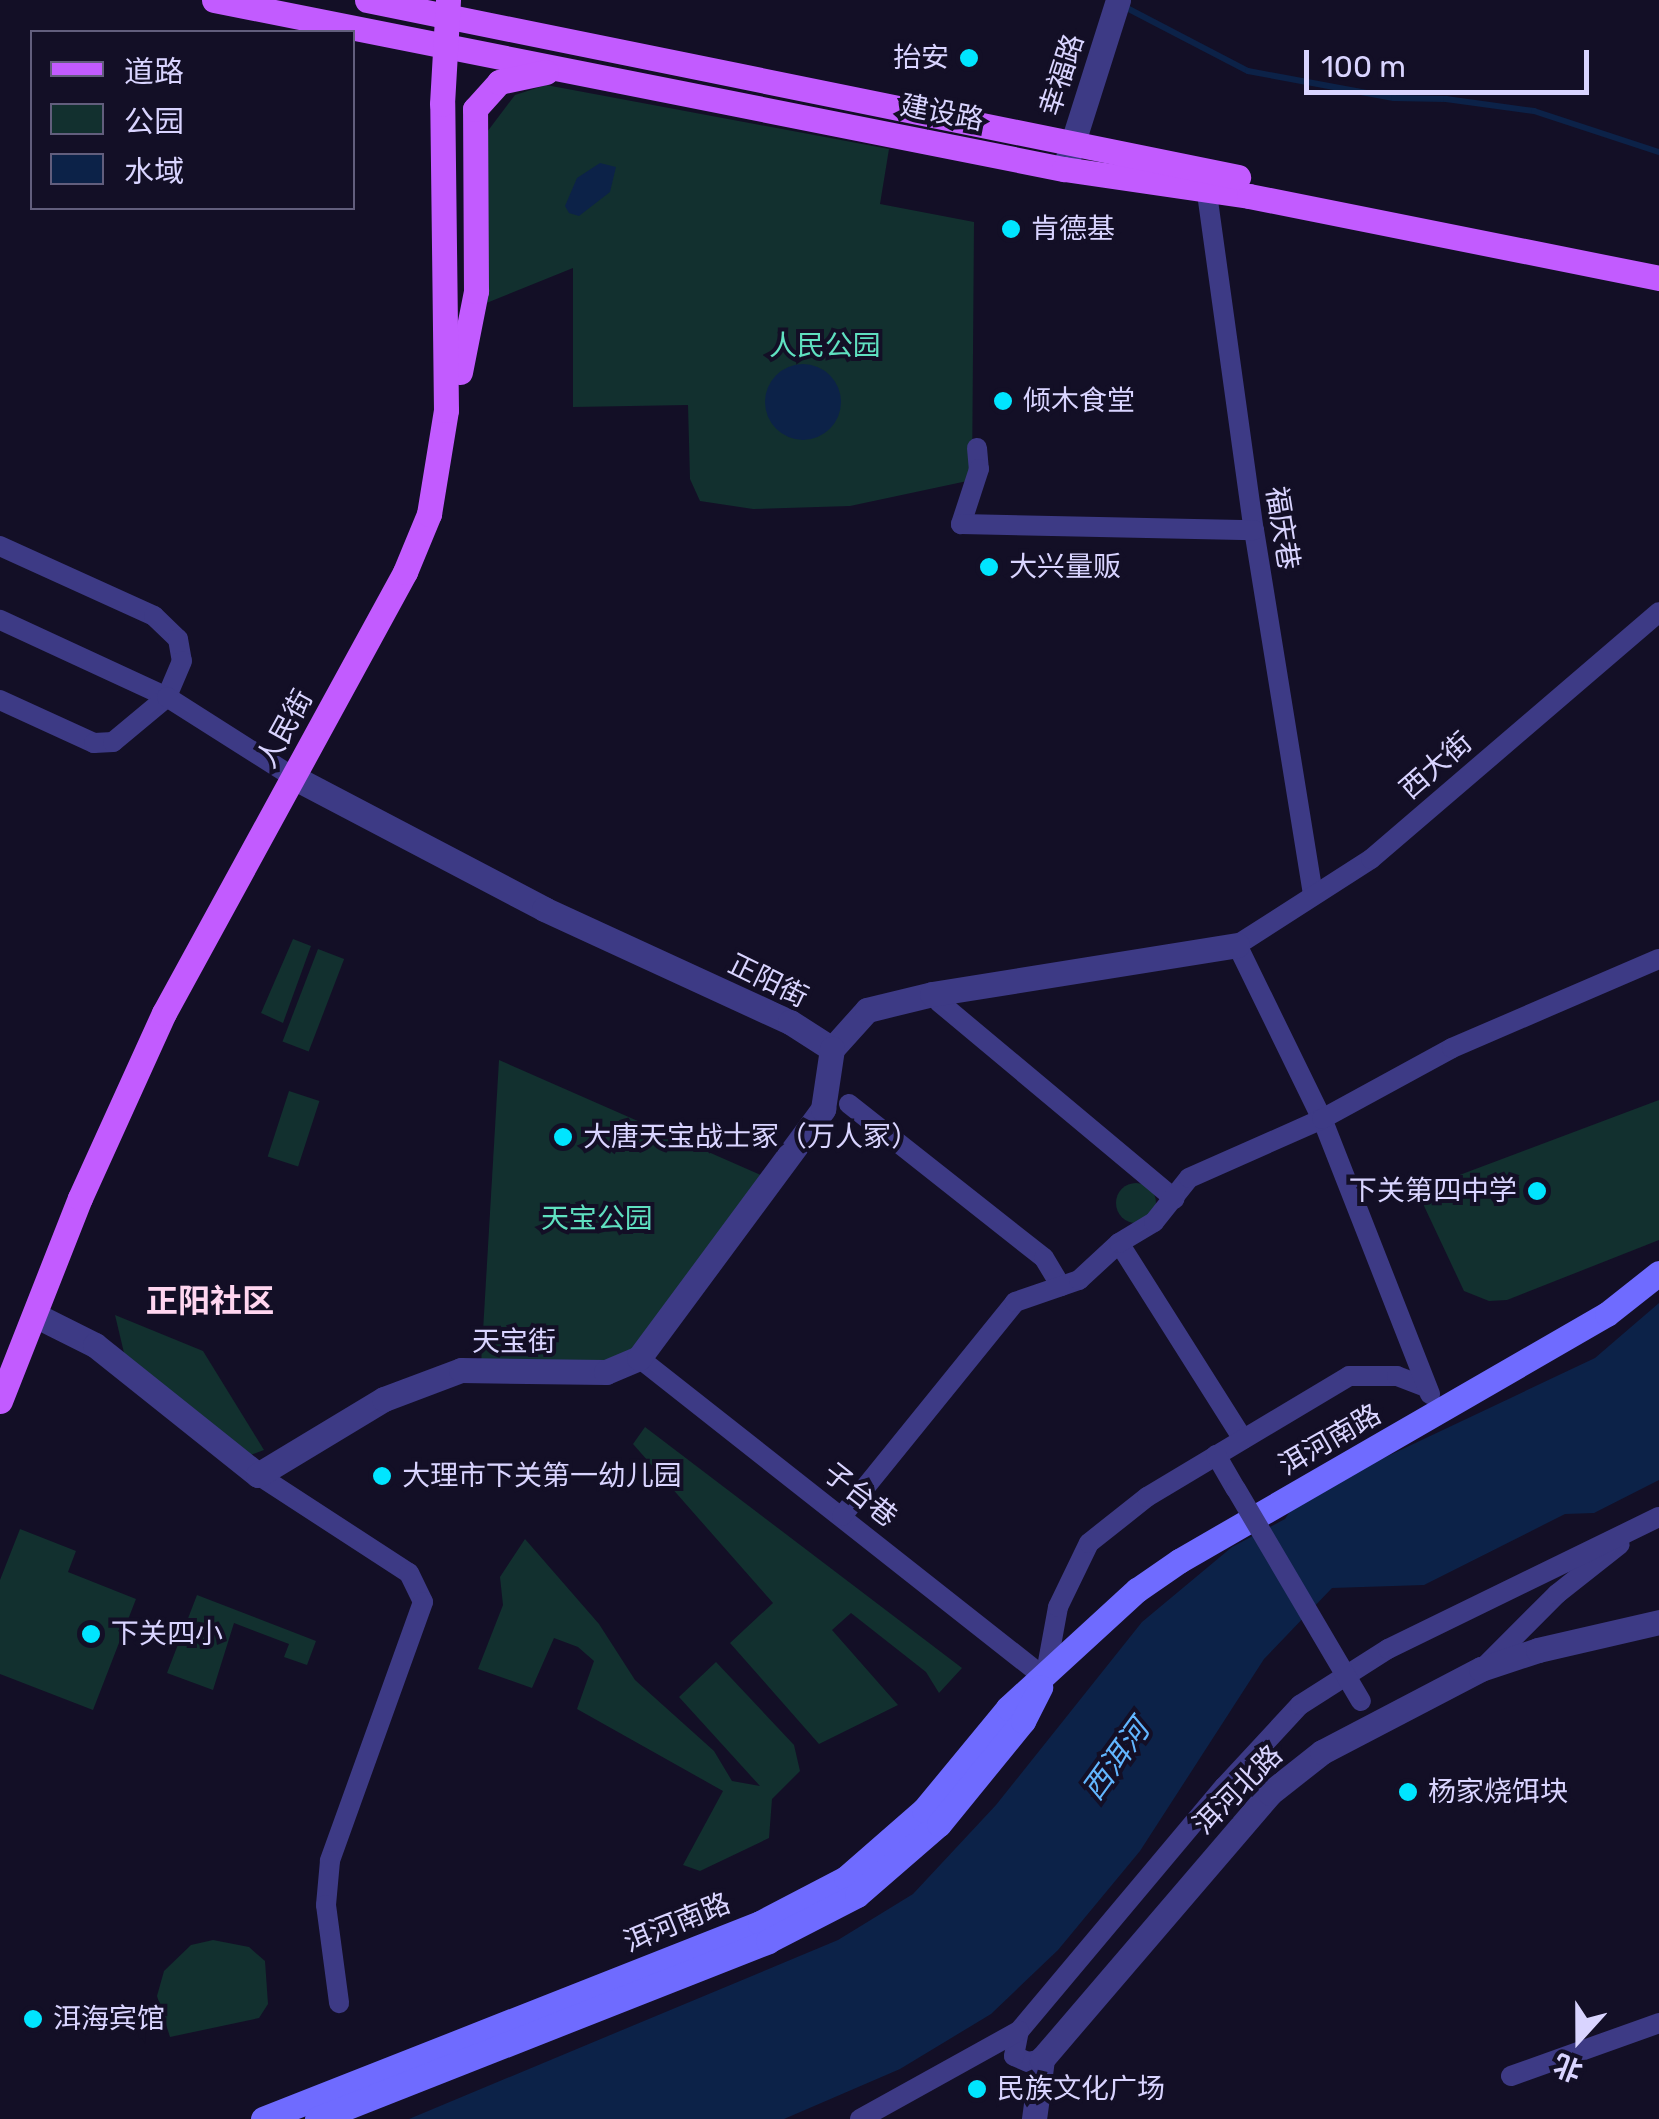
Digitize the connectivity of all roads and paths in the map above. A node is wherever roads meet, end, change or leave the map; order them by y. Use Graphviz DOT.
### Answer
graph roads {
  1 [pos="214,0"];
  2 [pos="367,0"];
  3 [pos="447,8"];
  4 [pos="1115,12"];
  5 [pos="443,45"];
  6 [pos="580,72"];
  7 [pos="1072,142"];
  8 [pos="1064,168"];
  9 [pos="1205,179"];
  10 [pos="1659,262"];
  11 [pos="1659,278"];
  12 [pos="443,445"];
  13 [pos="977,448"];
  14 [pos="1254,530"];
  15 [pos="0,546"];
  16 [pos="1659,612"];
  17 [pos="0,620"];
  18 [pos="167,696"];
  19 [pos="0,700"];
  20 [pos="293,777"];
  21 [pos="1314,894"];
  22 [pos="1237,946"];
  23 [pos="1659,959"];
  24 [pos="939,1002"];
  25 [pos="832,1049"];
  26 [pos="849,1104"];
  27 [pos="1322,1119"];
  28 [pos="1175,1199"];
  29 [pos="1119,1243"];
  30 [pos="1659,1272"];
  31 [pos="1061,1286"];
  32 [pos="34,1315"];
  33 [pos="639,1358"];
  34 [pos="1425,1386"];
  35 [pos="0,1401"];
  36 [pos="1440,1411"];
  37 [pos="1244,1439"];
  38 [pos="1216,1455"];
  39 [pos="258,1475"];
  40 [pos="842,1516"];
  41 [pos="1659,1517"];
  42 [pos="1636,1529"];
  43 [pos="1659,1622"];
  44 [pos="1482,1669"];
  45 [pos="1045,1678"];
  46 [pos="1368,1712"];
  47 [pos="339,2003"];
  48 [pos="1659,2023"];
  49 [pos="1019,2031"];
  50 [pos="1042,2060"];
  51 [pos="1511,2076"];
  52 [pos="263,2119"];
  53 [pos="317,2119"];
  54 [pos="860,2119"];
  55 [pos="1034,2119"];
  1 -- 5 [label="main road, 建设路"];
  2 -- 3 [label="main road, 建设路"];
  3 -- 5 [label="main road, 人民街"];
  3 -- 7 [label="main road, 建设路"];
  4 -- 7 [label="street, 幸福路"];
  5 -- 6 [label="main road, 建设路"];
  5 -- 12 [label="main road, 人民街"];
  6 -- 8 [label="main road, 建设路"];
  6 -- 12 [label="main road"];
  7 -- 8 [label="street, 幸福路"];
  7 -- 9 [label="main road, 建设路"];
  8 -- 9 [label="main road, 建设路"];
  9 -- 10 [label="main road, 建设路"];
  9 -- 11 [label="main road, 建设路"];
  9 -- 14 [label="street, 福庆巷"];
  12 -- 20 [label="main road, 人民街"];
  13 -- 14 [label="street"];
  14 -- 21 [label="street, 福庆巷"];
  15 -- 18 [label="street"];
  16 -- 21 [label="street, 西大街"];
  17 -- 18 [label="street"];
  18 -- 19 [label="street"];
  18 -- 20 [label="street"];
  20 -- 25 [label="street, 正阳街"];
  20 -- 32 [label="main road, 人民街"];
  21 -- 22 [label="street, 西大街"];
  22 -- 25 [label="street"];
  22 -- 27 [label="street"];
  23 -- 27 [label="street"];
  24 -- 28 [label="street"];
  25 -- 33 [label="street"];
  26 -- 31 [label="street"];
  27 -- 28 [label="street"];
  27 -- 34 [label="street"];
  28 -- 29 [label="street"];
  29 -- 31 [label="street"];
  29 -- 37 [label="street"];
  30 -- 36 [label="main road, 洱河南路"];
  31 -- 40 [label="street"];
  32 -- 35 [label="main road, 人民街"];
  32 -- 39 [label="street"];
  33 -- 39 [label="street, 天宝街"];
  33 -- 40 [label="street, 子台巷"];
  34 -- 36 [label="street"];
  34 -- 37 [label="street"];
  36 -- 45 [label="main road, 洱河南路"];
  37 -- 38 [label="street"];
  38 -- 45 [label="street"];
  38 -- 46 [label="street, bridge"];
  39 -- 47 [label="street"];
  40 -- 45 [label="street, 子台巷"];
  41 -- 42 [label="street"];
  42 -- 44 [label="street"];
  42 -- 49 [label="street"];
  43 -- 44 [label="street, 洱河北路"];
  44 -- 46 [label="street, 洱河北路"];
  45 -- 52 [label="main road, 洱河南路"];
  45 -- 53 [label="main road, 洱河南路"];
  46 -- 50 [label="street, 洱河北路"];
  48 -- 51 [label="street"];
  49 -- 50 [label="street"];
  49 -- 54 [label="street"];
  50 -- 55 [label="street"];
}
